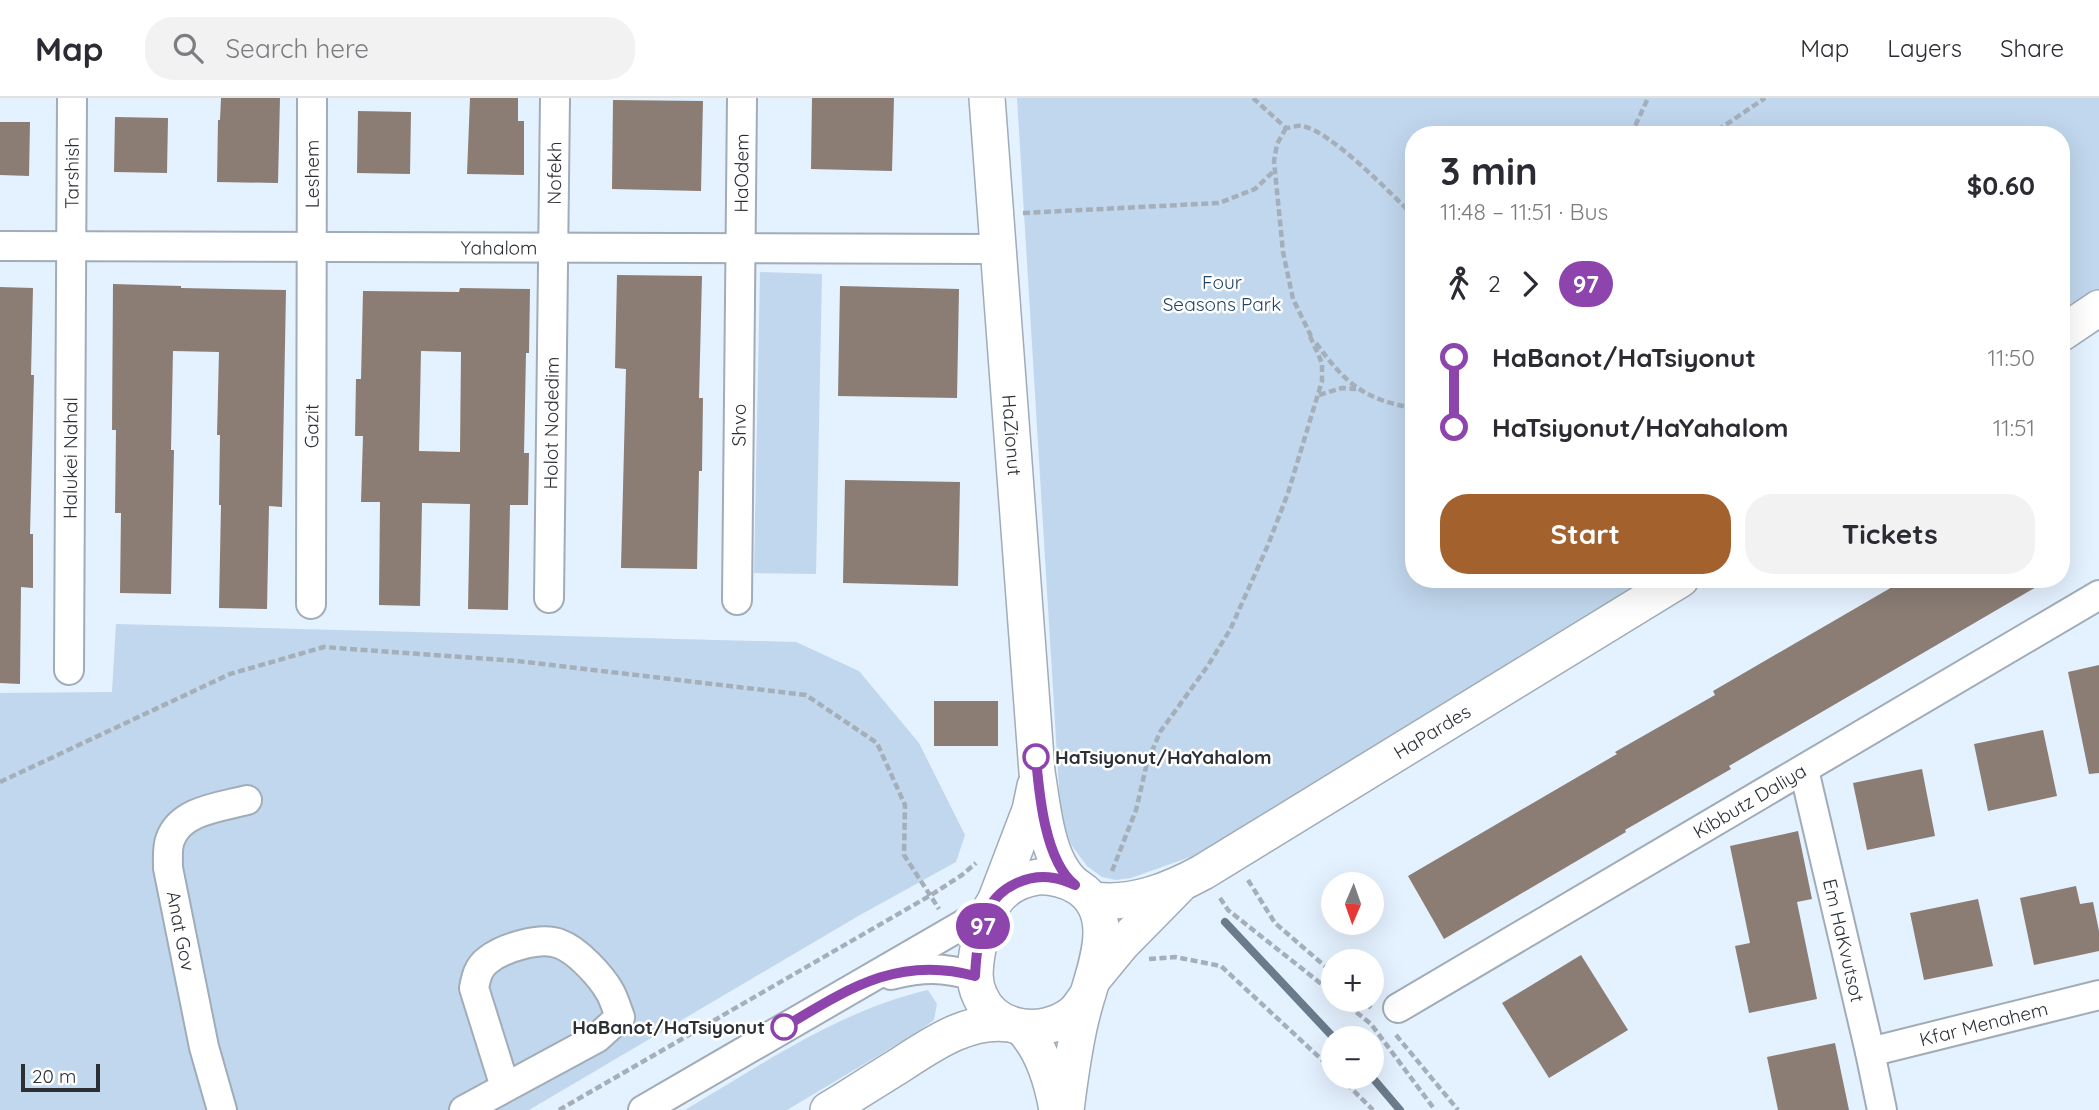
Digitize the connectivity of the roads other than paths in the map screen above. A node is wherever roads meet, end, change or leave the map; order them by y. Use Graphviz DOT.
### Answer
graph roads {
  1 [pos="72,98"];
  2 [pos="312,98"];
  3 [pos="555,98"];
  4 [pos="742,98"];
  5 [pos="987,98"];
  6 [pos="0,246"];
  7 [pos="71,247"];
  8 [pos="312,247"];
  9 [pos="553,248"];
  10 [pos="742,248"];
  11 [pos="997,249"];
  12 [pos="2099,308"];
  13 [pos="2070,328"];
  14 [pos="1666,588"];
  15 [pos="2099,595"];
  16 [pos="549,598"];
  17 [pos="737,600"];
  18 [pos="311,604"];
  19 [pos="69,670"];
  20 [pos="1804,770"];
  21 [pos="1037,772"];
  22 [pos="247,800"];
  23 [pos="1206,870"];
  24 [pos="1089,895"];
  25 [pos="992,904"];
  26 [pos="976,981"];
  27 [pos="865,983"];
  28 [pos="1090,988"];
  29 [pos="2099,995"];
  30 [pos="1387,1015"];
  31 [pos="1016,1025"];
  32 [pos="936,1042"];
  33 [pos="1870,1052"];
  34 [pos="505,1087"];
  35 [pos="222,1110"];
  36 [pos="464,1110"];
  37 [pos="643,1110"];
  38 [pos="828,1110"];
  39 [pos="1057,1110"];
  40 [pos="1066,1110"];
  41 [pos="1881,1110"];
  1 -- 7 [label="street, Tarshish"];
  2 -- 8 [label="street, Leshem"];
  3 -- 9 [label="street, Nofekh"];
  4 -- 10 [label="street, HaOdem"];
  5 -- 11 [label="street, HaZionut"];
  6 -- 7 [label="street, Yahalom"];
  7 -- 8 [label="street, Yahalom"];
  7 -- 19 [label="street, Halukei Nahal"];
  8 -- 9 [label="street, Yahalom"];
  8 -- 18 [label="street, Gazit"];
  9 -- 10 [label="street, Yahalom"];
  9 -- 16 [label="street, Holot Nodedim"];
  10 -- 11 [label="street, Yahalom"];
  10 -- 17 [label="street, Shvo"];
  11 -- 21 [label="street, HaZionut"];
  12 -- 13 [label="street"];
  14 -- 23 [label="street, HaPardes"];
  15 -- 20 [label="street, Kibbutz Daliya"];
  20 -- 30 [label="street, Kibbutz Daliya"];
  20 -- 33 [label="street, Em HaKvutsot"];
  21 -- 24 [label="street, HaZionut"];
  21 -- 25 [label="street, HaZionut"];
  22 -- 35 [label="street, Anat Gov"];
  23 -- 24 [label="street, HaPardes"];
  23 -- 28 [label="street, HaPardes"];
  24 -- 25 [label="street"];
  24 -- 28 [label="street"];
  25 -- 26 [label="street"];
  25 -- 27 [label="street"];
  26 -- 27 [label="street"];
  26 -- 31 [label="street"];
  26 -- 32 [label="street"];
  27 -- 37 [label="street"];
  28 -- 31 [label="street"];
  28 -- 40 [label="street"];
  29 -- 33 [label="street, Kfar Menahem"];
  31 -- 32 [label="street"];
  31 -- 39 [label="street"];
  32 -- 38 [label="street"];
  33 -- 41 [label="street, Em HaKvutsot"];
  34 -- 34 [label="street"];
  34 -- 36 [label="street"];
}
